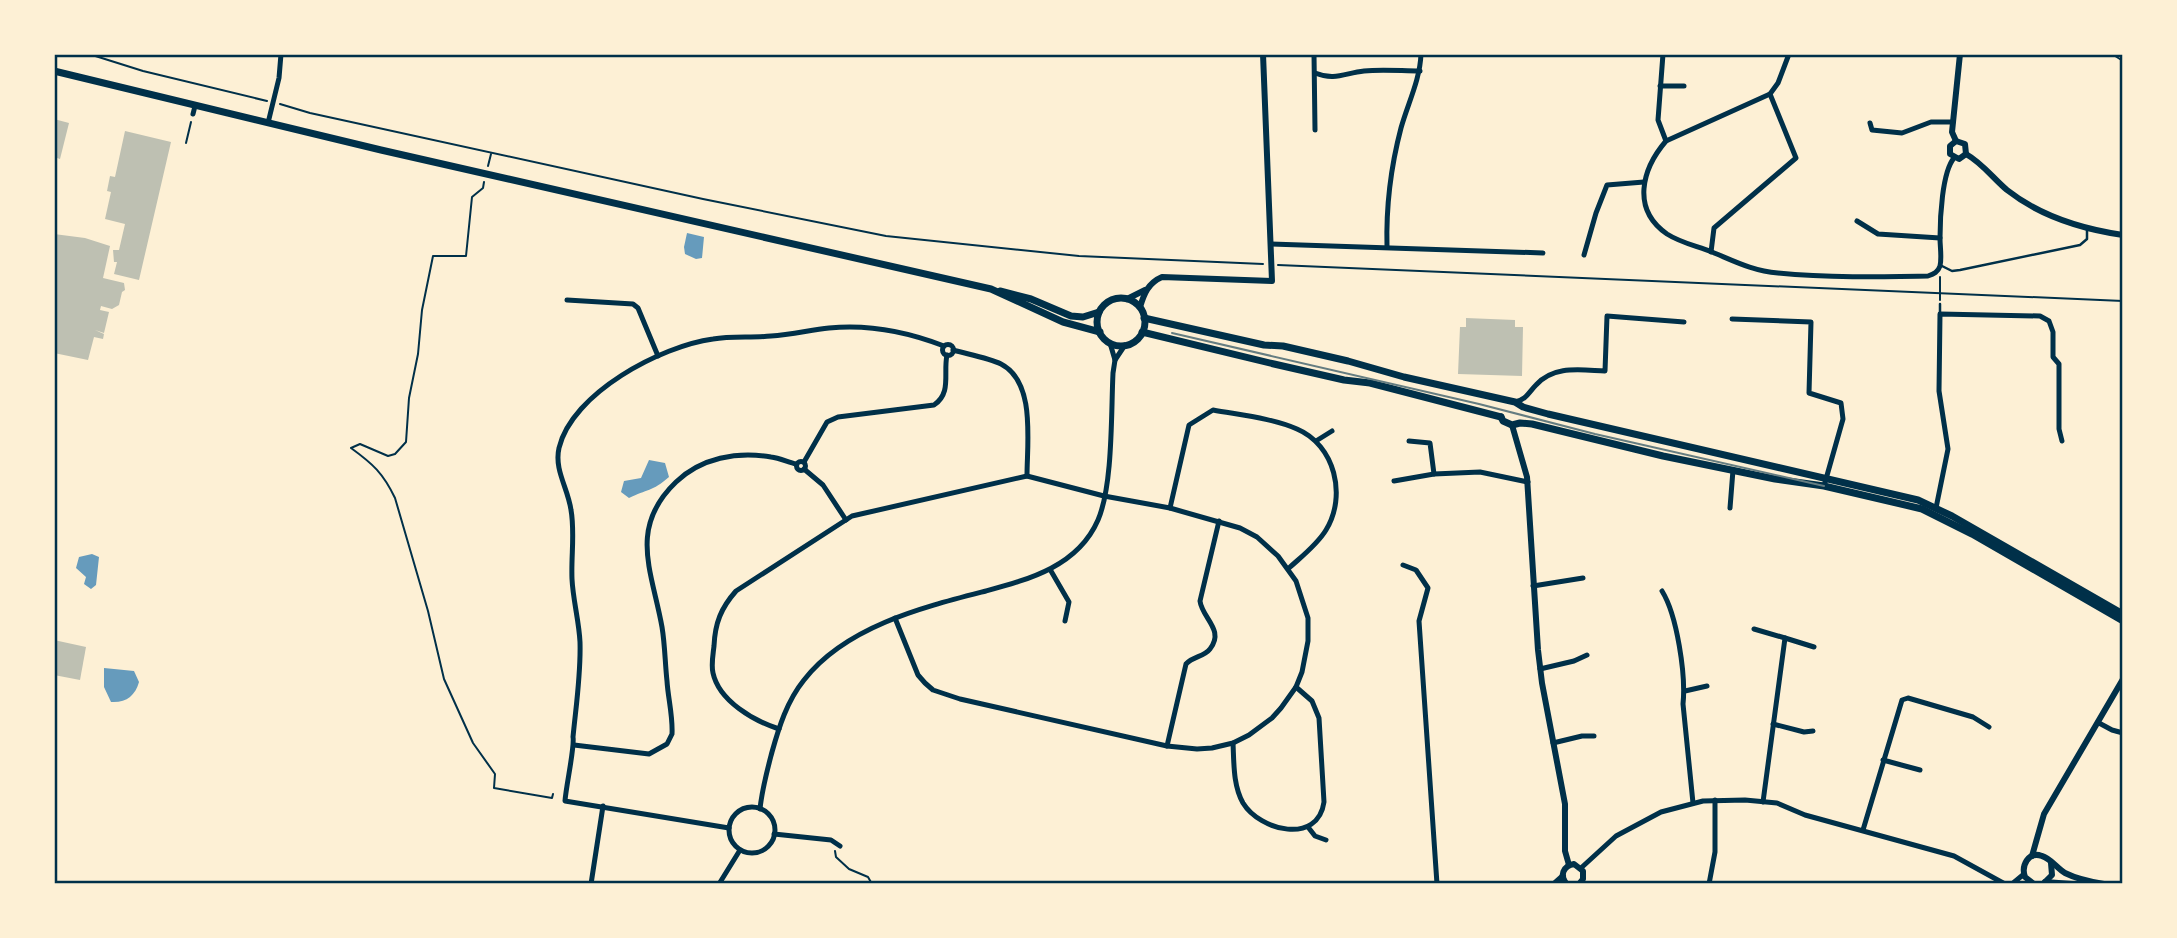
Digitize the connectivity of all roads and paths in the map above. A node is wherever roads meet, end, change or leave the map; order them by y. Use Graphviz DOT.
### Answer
graph roads {
  1 [pos="89,54"];
  2 [pos="281,54"];
  3 [pos="1264,54"];
  4 [pos="1314,54"];
  5 [pos="1421,54"];
  6 [pos="1663,54"];
  7 [pos="1789,54"];
  8 [pos="1960,54"];
  9 [pos="2112,54"];
  10 [pos="2123,61"];
  11 [pos="1420,71"];
  12 [pos="54,73"];
  13 [pos="1315,73"];
  14 [pos="1660,86"];
  15 [pos="1684,86"];
  16 [pos="1770,94"];
  17 [pos="274,102"];
  18 [pos="194,110"];
  19 [pos="1954,122"];
  20 [pos="268,123"];
  21 [pos="1870,123"];
  22 [pos="1315,130"];
  23 [pos="1666,141"];
  24 [pos="1956,141"];
  25 [pos="186,143"];
  26 [pos="491,153"];
  27 [pos="1966,154"];
  28 [pos="1954,158"];
  29 [pos="486,173"];
  30 [pos="1644,182"];
  31 [pos="1857,221"];
  32 [pos="2087,229"];
  33 [pos="2123,235"];
  34 [pos="1940,237"];
  35 [pos="1271,244"];
  36 [pos="1387,247"];
  37 [pos="1711,252"];
  38 [pos="1543,253"];
  39 [pos="1584,255"];
  40 [pos="1268,264"];
  41 [pos="1940,264"];
  42 [pos="1278,265"];
  43 [pos="1936,277"];
  44 [pos="991,289"];
  45 [pos="1145,290"];
  46 [pos="1940,292"];
  47 [pos="1127,299"];
  48 [pos="567,300"];
  49 [pos="2123,300"];
  50 [pos="1940,304"];
  51 [pos="1140,307"];
  52 [pos="1099,312"];
  53 [pos="1940,314"];
  54 [pos="1144,318"];
  55 [pos="1732,319"];
  56 [pos="1684,322"];
  57 [pos="1100,332"];
  58 [pos="1142,332"];
  59 [pos="1110,343"];
  60 [pos="1125,345"];
  61 [pos="944,346"];
  62 [pos="953,350"];
  63 [pos="947,355"];
  64 [pos="658,356"];
  65 [pos="1115,360"];
  66 [pos="1516,404"];
  67 [pos="1501,416"];
  68 [pos="1516,424"];
  69 [pos="1332,431"];
  70 [pos="1316,441"];
  71 [pos="1409,441"];
  72 [pos="2062,441"];
  73 [pos="804,466"];
  74 [pos="1733,470"];
  75 [pos="1434,474"];
  76 [pos="1027,476"];
  77 [pos="1394,481"];
  78 [pos="1528,482"];
  79 [pos="1825,482"];
  80 [pos="1104,496"];
  81 [pos="1170,508"];
  82 [pos="1730,508"];
  83 [pos="1936,508"];
  84 [pos="846,520"];
  85 [pos="1219,521"];
  86 [pos="1403,565"];
  87 [pos="1289,568"];
  88 [pos="1051,570"];
  89 [pos="1583,578"];
  90 [pos="1533,586"];
  91 [pos="1662,591"];
  92 [pos="2123,614"];
  93 [pos="895,618"];
  94 [pos="1065,621"];
  95 [pos="2123,621"];
  96 [pos="1754,629"];
  97 [pos="1786,638"];
  98 [pos="1814,647"];
  99 [pos="1587,655"];
  100 [pos="1540,669"];
  101 [pos="2123,679"];
  102 [pos="1707,686"];
  103 [pos="1296,687"];
  104 [pos="1685,691"];
  105 [pos="2099,723"];
  106 [pos="1773,724"];
  107 [pos="1989,727"];
  108 [pos="779,729"];
  109 [pos="1813,731"];
  110 [pos="2123,733"];
  111 [pos="1594,736"];
  112 [pos="1233,743"];
  113 [pos="1553,743"];
  114 [pos="574,745"];
  115 [pos="1167,746"];
  116 [pos="1883,760"];
  117 [pos="1920,770"];
  118 [pos="552,794"];
  119 [pos="1715,800"];
  120 [pos="1763,802"];
  121 [pos="1693,803"];
  122 [pos="603,806"];
  123 [pos="761,809"];
  124 [pos="1308,827"];
  125 [pos="729,828"];
  126 [pos="1863,830"];
  127 [pos="777,834"];
  128 [pos="2038,837"];
  129 [pos="1326,840"];
  130 [pos="838,844"];
  131 [pos="740,849"];
  132 [pos="2032,856"];
  133 [pos="2045,857"];
  134 [pos="2051,863"];
  135 [pos="1569,865"];
  136 [pos="1581,868"];
  137 [pos="1986,873"];
  138 [pos="2024,874"];
  139 [pos="1563,876"];
  140 [pos="1582,883"];
  141 [pos="2030,883"];
  142 [pos="2044,883"];
  143 [pos="590,884"];
  144 [pos="719,884"];
  145 [pos="872,884"];
  146 [pos="1437,884"];
  147 [pos="1554,884"];
  148 [pos="1567,884"];
  149 [pos="1709,884"];
  150 [pos="1992,884"];
  151 [pos="2005,884"];
  152 [pos="2012,884"];
  153 [pos="2072,884"];
  154 [pos="2104,884"];
  1 -- 17 [label="path"];
  2 -- 17 [label="street"];
  3 -- 35 [label="street"];
  4 -- 13 [label="street"];
  5 -- 11 [label="street"];
  6 -- 14 [label="street"];
  7 -- 16 [label="street"];
  8 -- 19 [label="street"];
  9 -- 10 [label="path"];
  11 -- 13 [label="street"];
  11 -- 36 [label="street"];
  12 -- 18 [label="main road"];
  13 -- 22 [label="street"];
  14 -- 15 [label="street"];
  14 -- 23 [label="street"];
  16 -- 23 [label="street"];
  16 -- 37 [label="street"];
  17 -- 20 [label="street"];
  17 -- 26 [label="path"];
  18 -- 20 [label="main road"];
  18 -- 25 [label="path"];
  19 -- 21 [label="street"];
  19 -- 24 [label="street"];
  20 -- 29 [label="main road"];
  23 -- 30 [label="street"];
  24 -- 27 [label="street"];
  24 -- 28 [label="street"];
  26 -- 29 [label="path"];
  26 -- 40 [label="path"];
  27 -- 28 [label="street"];
  27 -- 32 [label="street"];
  28 -- 34 [label="street"];
  29 -- 44 [label="main road"];
  29 -- 118 [label="path"];
  30 -- 37 [label="street"];
  30 -- 39 [label="street"];
  31 -- 34 [label="street"];
  32 -- 33 [label="street"];
  32 -- 41 [label="lane"];
  34 -- 41 [label="street"];
  35 -- 36 [label="street"];
  35 -- 45 [label="street"];
  36 -- 38 [label="street"];
  37 -- 41 [label="street"];
  42 -- 46 [label="path"];
  43 -- 46 [label="path"];
  44 -- 52 [label="main road"];
  44 -- 57 [label="main road"];
  45 -- 47 [label="street"];
  45 -- 51 [label="street"];
  46 -- 49 [label="path"];
  46 -- 50 [label="path"];
  47 -- 51 [label="main road"];
  47 -- 52 [label="main road"];
  48 -- 64 [label="street"];
  50 -- 53 [label="lane"];
  51 -- 54 [label="main road"];
  52 -- 57 [label="main road"];
  53 -- 72 [label="street"];
  53 -- 83 [label="street"];
  54 -- 58 [label="main road"];
  54 -- 66 [label="main road"];
  55 -- 79 [label="street"];
  56 -- 66 [label="street"];
  57 -- 59 [label="main road"];
  58 -- 60 [label="main road"];
  58 -- 67 [label="main road"];
  59 -- 60 [label="main road"];
  59 -- 65 [label="street"];
  60 -- 65 [label="street"];
  61 -- 62 [label="street"];
  61 -- 63 [label="street"];
  61 -- 64 [label="street"];
  62 -- 63 [label="street"];
  62 -- 76 [label="street"];
  63 -- 73 [label="street"];
  64 -- 114 [label="street"];
  65 -- 80 [label="street"];
  66 -- 67 [label="main road"];
  66 -- 68 [label="main road"];
  66 -- 79 [label="main road"];
  67 -- 68 [label="main road"];
  68 -- 74 [label="main road"];
  68 -- 78 [label="street"];
  69 -- 70 [label="street"];
  70 -- 81 [label="street"];
  70 -- 87 [label="street"];
  71 -- 75 [label="street"];
  73 -- 84 [label="street"];
  73 -- 114 [label="street"];
  74 -- 79 [label="main road"];
  74 -- 82 [label="street"];
  75 -- 77 [label="street"];
  75 -- 78 [label="street"];
  76 -- 80 [label="street"];
  76 -- 84 [label="street"];
  78 -- 90 [label="street"];
  79 -- 83 [label="main road"];
  79 -- 95 [label="main road"];
  80 -- 81 [label="street"];
  80 -- 88 [label="street"];
  81 -- 85 [label="street"];
  83 -- 92 [label="main road"];
  84 -- 108 [label="street"];
  85 -- 87 [label="street"];
  85 -- 115 [label="street"];
  86 -- 146 [label="street"];
  87 -- 103 [label="street"];
  88 -- 93 [label="street"];
  88 -- 94 [label="street"];
  89 -- 90 [label="street"];
  90 -- 100 [label="street"];
  91 -- 104 [label="street"];
  93 -- 108 [label="street"];
  93 -- 115 [label="street"];
  96 -- 97 [label="street"];
  97 -- 98 [label="street"];
  97 -- 106 [label="street"];
  99 -- 100 [label="street"];
  100 -- 113 [label="street"];
  101 -- 105 [label="street"];
  102 -- 104 [label="street"];
  103 -- 112 [label="street"];
  103 -- 124 [label="street"];
  104 -- 121 [label="street"];
  105 -- 110 [label="street"];
  105 -- 128 [label="street"];
  106 -- 109 [label="street"];
  106 -- 120 [label="street"];
  107 -- 116 [label="street"];
  108 -- 123 [label="street"];
  111 -- 113 [label="street"];
  112 -- 115 [label="street"];
  112 -- 124 [label="street"];
  113 -- 135 [label="street"];
  114 -- 122 [label="street"];
  116 -- 117 [label="street"];
  116 -- 126 [label="street"];
  119 -- 120 [label="street"];
  119 -- 121 [label="street"];
  119 -- 149 [label="street"];
  120 -- 126 [label="street"];
  121 -- 136 [label="street"];
  122 -- 125 [label="street"];
  122 -- 143 [label="street"];
  123 -- 125 [label="street"];
  123 -- 127 [label="street"];
  124 -- 129 [label="street"];
  125 -- 131 [label="street"];
  126 -- 137 [label="street"];
  127 -- 130 [label="street"];
  127 -- 131 [label="street"];
  128 -- 132 [label="street"];
  128 -- 133 [label="street"];
  130 -- 145 [label="path"];
  131 -- 144 [label="street"];
  132 -- 133 [label="street"];
  132 -- 138 [label="street"];
  133 -- 134 [label="street"];
  134 -- 142 [label="street"];
  134 -- 154 [label="street"];
  135 -- 136 [label="street"];
  135 -- 139 [label="street"];
  136 -- 140 [label="street"];
  137 -- 150 [label="street"];
  137 -- 151 [label="street"];
  138 -- 141 [label="street"];
  138 -- 152 [label="street"];
  139 -- 147 [label="street"];
  139 -- 148 [label="street"];
  142 -- 153 [label="street"];
}
